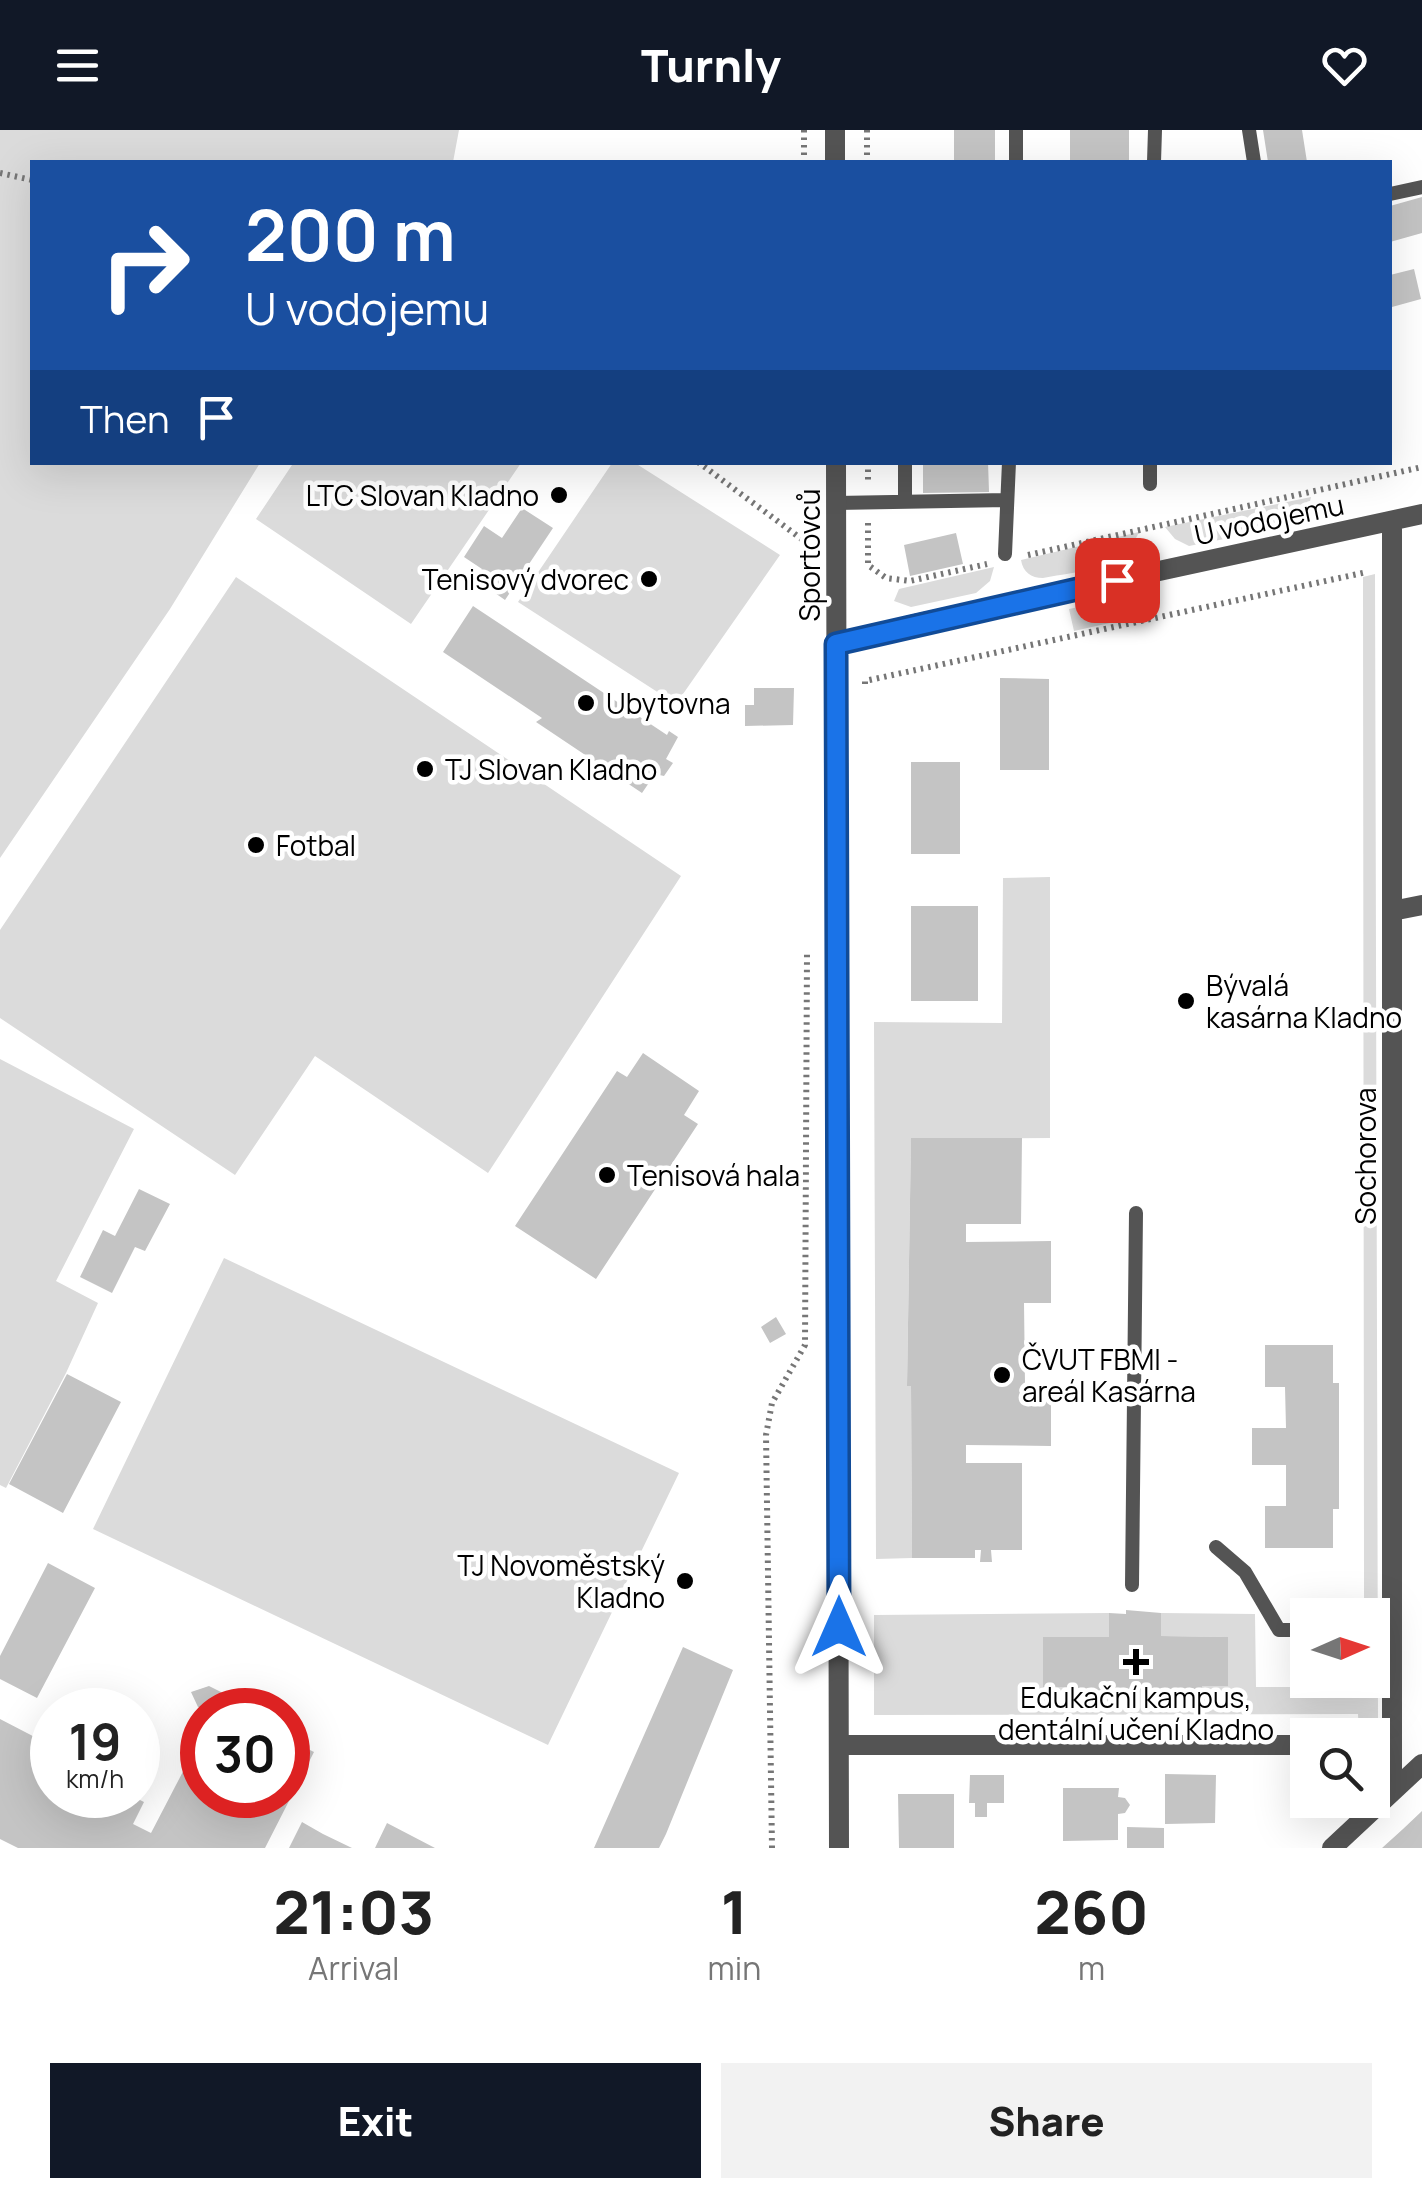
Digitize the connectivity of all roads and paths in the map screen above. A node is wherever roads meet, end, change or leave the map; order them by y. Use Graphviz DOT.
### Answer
graph roads {
  1 [pos="804,130"];
  2 [pos="835,130"];
  3 [pos="867,130"];
  4 [pos="1016,130"];
  5 [pos="1155,130"];
  6 [pos="1249,130"];
  7 [pos="804,160"];
  8 [pos="835,160"];
  9 [pos="867,160"];
  10 [pos="1016,160"];
  11 [pos="1154,160"];
  12 [pos="1254,160"];
  13 [pos="0,173"];
  14 [pos="30,180"];
  15 [pos="1422,186"];
  16 [pos="1392,194"];
  17 [pos="702,465"];
  18 [pos="836,465"];
  19 [pos="905,465"];
  20 [pos="1009,465"];
  21 [pos="1150,465"];
  22 [pos="1422,467"];
  23 [pos="1150,484"];
  24 [pos="1008,500"];
  25 [pos="904,502"];
  26 [pos="836,503"];
  27 [pos="1422,514"];
  28 [pos="1392,520"];
  29 [pos="807,527"];
  30 [pos="807,543"];
  31 [pos="1005,554"];
  32 [pos="1025,556"];
  33 [pos="807,561"];
  34 [pos="868,564"];
  35 [pos="987,564"];
  36 [pos="1392,565"];
  37 [pos="836,644"];
  38 [pos="865,681"];
  39 [pos="1422,905"];
  40 [pos="1392,911"];
  41 [pos="807,938"];
  42 [pos="1136,1213"];
  43 [pos="1216,1547"];
  44 [pos="1132,1585"];
  45 [pos="1290,1630"];
  46 [pos="1383,1718"];
  47 [pos="1290,1744"];
  48 [pos="840,1745"];
  49 [pos="1422,1764"];
  50 [pos="1390,1781"];
  51 [pos="1392,1792"];
  52 [pos="772,1848"];
  53 [pos="839,1848"];
  54 [pos="1332,1848"];
  1 -- 7 [label="path"];
  2 -- 8 [label="street"];
  3 -- 9 [label="path"];
  4 -- 10 [label="lane"];
  5 -- 11 [label="lane"];
  6 -- 12 [label="lane"];
  13 -- 14 [label="path"];
  15 -- 16 [label="lane"];
  17 -- 30 [label="path"];
  18 -- 26 [label="street, Sportovců"];
  19 -- 25 [label="lane"];
  20 -- 24 [label="lane"];
  21 -- 23 [label="lane"];
  22 -- 32 [label="path"];
  24 -- 25 [label="lane"];
  24 -- 31 [label="lane"];
  25 -- 26 [label="lane"];
  26 -- 37 [label="street, Sportovců"];
  27 -- 28 [label="street, U vodojemu"];
  28 -- 36 [label="street, Sochorova"];
  28 -- 37 [label="street, U vodojemu"];
  29 -- 30 [label="path"];
  30 -- 33 [label="path"];
  34 -- 35 [label="path"];
  36 -- 38 [label="path"];
  36 -- 40 [label="street, Sochorova"];
  37 -- 48 [label="street, Sportovců"];
  39 -- 40 [label="street"];
  40 -- 46 [label="street, Sochorova"];
  41 -- 52 [label="path"];
  42 -- 44 [label="lane"];
  43 -- 45 [label="lane"];
  47 -- 48 [label="street"];
  48 -- 53 [label="street, Sportovců"];
  49 -- 51 [label="street"];
  50 -- 51 [label="street, Sochorova"];
  51 -- 54 [label="street"];
}
